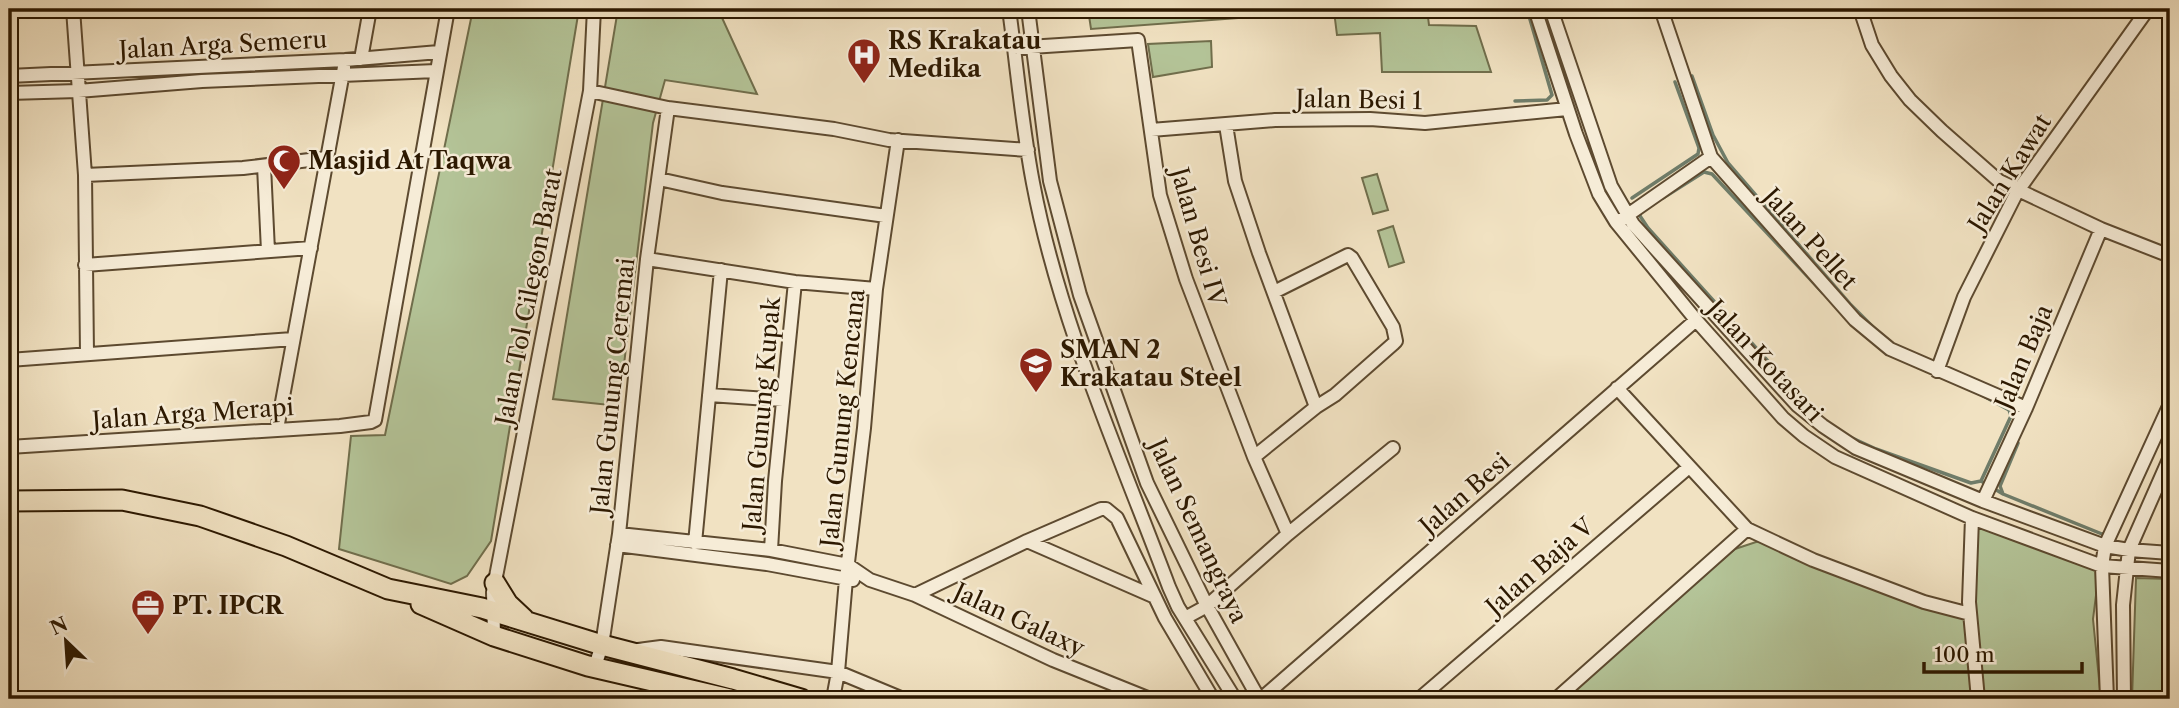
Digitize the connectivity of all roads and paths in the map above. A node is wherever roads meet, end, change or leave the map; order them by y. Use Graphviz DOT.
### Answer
graph roads {
  1 [pos="73,9"];
  2 [pos="370,9"];
  3 [pos="448,9"];
  4 [pos="594,9"];
  5 [pos="1009,9"];
  6 [pos="1028,9"];
  7 [pos="1535,9"];
  8 [pos="1551,9"];
  9 [pos="1661,9"];
  10 [pos="1860,9"];
  11 [pos="2147,10"];
  12 [pos="1033,45"];
  13 [pos="1014,48"];
  14 [pos="439,52"];
  15 [pos="360,59"];
  16 [pos="345,60"];
  17 [pos="436,71"];
  18 [pos="78,73"];
  19 [pos="343,74"];
  20 [pos="9,76"];
  21 [pos="78,91"];
  22 [pos="590,91"];
  23 [pos="9,93"];
  24 [pos="668,108"];
  25 [pos="1567,109"];
  26 [pos="1226,125"];
  27 [pos="1151,130"];
  28 [pos="898,140"];
  29 [pos="1028,150"];
  30 [pos="1711,157"];
  31 [pos="327,158"];
  32 [pos="264,166"];
  33 [pos="85,175"];
  34 [pos="659,179"];
  35 [pos="2017,192"];
  36 [pos="1628,214"];
  37 [pos="886,216"];
  38 [pos="1616,222"];
  39 [pos="2101,229"];
  40 [pos="311,248"];
  41 [pos="268,251"];
  42 [pos="2170,256"];
  43 [pos="647,259"];
  44 [pos="85,265"];
  45 [pos="721,270"];
  46 [pos="795,282"];
  47 [pos="876,289"];
  48 [pos="1274,292"];
  49 [pos="1696,320"];
  50 [pos="293,338"];
  51 [pos="87,354"];
  52 [pos="9,360"];
  53 [pos="1939,367"];
  54 [pos="1618,388"];
  55 [pos="709,395"];
  56 [pos="783,400"];
  57 [pos="2170,404"];
  58 [pos="1316,407"];
  59 [pos="2026,408"];
  60 [pos="277,429"];
  61 [pos="1845,442"];
  62 [pos="9,447"];
  63 [pos="1393,448"];
  64 [pos="1254,457"];
  65 [pos="1835,457"];
  66 [pos="2170,457"];
  67 [pos="1689,467"];
  68 [pos="1984,499"];
  69 [pos="9,501"];
  70 [pos="1972,519"];
  71 [pos="1747,528"];
  72 [pos="1288,534"];
  73 [pos="618,539"];
  74 [pos="1027,541"];
  75 [pos="695,543"];
  76 [pos="2105,546"];
  77 [pos="771,550"];
  78 [pos="2129,551"];
  79 [pos="2170,553"];
  80 [pos="848,565"];
  81 [pos="2102,566"];
  82 [pos="2126,569"];
  83 [pos="2170,571"];
  84 [pos="846,579"];
  85 [pos="870,580"];
  86 [pos="388,589"];
  87 [pos="492,595"];
  88 [pos="915,595"];
  89 [pos="1155,597"];
  90 [pos="454,602"];
  91 [pos="1207,606"];
  92 [pos="1970,614"];
  93 [pos="1185,618"];
  94 [pos="528,622"];
  95 [pos="486,632"];
  96 [pos="602,645"];
  97 [pos="628,652"];
  98 [pos="595,666"];
  99 [pos="838,673"];
  100 [pos="730,699"];
  101 [pos="801,699"];
  102 [pos="833,699"];
  103 [pos="903,699"];
  104 [pos="1150,699"];
  105 [pos="1213,699"];
  106 [pos="1236,699"];
  107 [pos="1260,699"];
  108 [pos="1419,699"];
  109 [pos="1556,699"];
  110 [pos="1978,699"];
  111 [pos="2107,699"];
  112 [pos="2124,699"];
  1 -- 18 [label="street"];
  2 -- 15 [label="street"];
  3 -- 14 [label="street"];
  4 -- 22 [label="street, Jalan Tol Cilegon Barat"];
  5 -- 13 [label="street, Jalan Semangraya"];
  6 -- 12 [label="street, Jalan Semangraya"];
  7 -- 25 [label="street, Jalan Kotasari"];
  8 -- 36 [label="street, Jalan Kotasari"];
  9 -- 30 [label="street, Jalan Pellet"];
  10 -- 35 [label="street"];
  11 -- 35 [label="street, Jalan Kawat"];
  12 -- 13 [label="street"];
  12 -- 27 [label="street, Jalan Besi IV"];
  12 -- 91 [label="street, Jalan Semangraya"];
  13 -- 29 [label="street, Jalan Semangraya"];
  14 -- 15 [label="street, Jalan Arga Semeru"];
  14 -- 17 [label="street"];
  15 -- 16 [label="street, Jalan Arga Semeru"];
  16 -- 18 [label="street, Jalan Arga Semeru"];
  16 -- 19 [label="street"];
  17 -- 19 [label="street, Jalan Arga Semeru"];
  17 -- 60 [label="street, Jalan Arga Merapi"];
  18 -- 20 [label="street, Jalan Arga Semeru"];
  18 -- 21 [label="street"];
  19 -- 21 [label="street, Jalan Arga Semeru"];
  19 -- 31 [label="street"];
  21 -- 23 [label="street, Jalan Arga Semeru"];
  21 -- 33 [label="street"];
  22 -- 24 [label="street"];
  22 -- 87 [label="street, Jalan Tol Cilegon Barat"];
  24 -- 28 [label="street"];
  24 -- 34 [label="street, Jalan Gunung Ceremai"];
  25 -- 26 [label="street, Jalan Besi 1"];
  25 -- 38 [label="street, Jalan Kotasari"];
  26 -- 27 [label="street, Jalan Besi 1"];
  26 -- 48 [label="street"];
  27 -- 64 [label="street, Jalan Besi IV"];
  28 -- 29 [label="street"];
  28 -- 37 [label="street, Jalan Gunung Kencana"];
  29 -- 93 [label="street, Jalan Semangraya"];
  30 -- 36 [label="street"];
  30 -- 53 [label="street, Jalan Pellet"];
  31 -- 32 [label="street"];
  31 -- 40 [label="street"];
  32 -- 33 [label="street"];
  32 -- 41 [label="street"];
  33 -- 44 [label="street"];
  34 -- 37 [label="street"];
  34 -- 43 [label="street, Jalan Gunung Ceremai"];
  35 -- 39 [label="street"];
  35 -- 53 [label="street, Jalan Kawat"];
  36 -- 38 [label="street"];
  36 -- 61 [label="street, Jalan Kotasari"];
  37 -- 47 [label="street, Jalan Gunung Kencana"];
  38 -- 49 [label="street, Jalan Kotasari"];
  39 -- 42 [label="street"];
  39 -- 59 [label="street, Jalan Baja"];
  40 -- 41 [label="street"];
  40 -- 50 [label="street"];
  41 -- 44 [label="street"];
  43 -- 45 [label="street"];
  43 -- 73 [label="street, Jalan Gunung Ceremai"];
  44 -- 51 [label="street"];
  45 -- 46 [label="street"];
  45 -- 55 [label="street"];
  46 -- 47 [label="street"];
  46 -- 56 [label="street, Jalan Gunung Kupak"];
  47 -- 80 [label="street, Jalan Gunung Kencana"];
  48 -- 58 [label="street"];
  48 -- 58 [label="street"];
  49 -- 54 [label="street, Jalan Besi"];
  49 -- 65 [label="street, Jalan Kotasari"];
  50 -- 51 [label="street"];
  50 -- 60 [label="street"];
  51 -- 52 [label="street"];
  53 -- 59 [label="street, Jalan Pellet"];
  54 -- 67 [label="street"];
  54 -- 107 [label="street, Jalan Besi"];
  55 -- 56 [label="street"];
  55 -- 75 [label="street"];
  56 -- 77 [label="street, Jalan Gunung Kupak"];
  57 -- 76 [label="street"];
  58 -- 64 [label="street"];
  59 -- 68 [label="street, Jalan Baja"];
  60 -- 62 [label="street, Jalan Arga Merapi"];
  61 -- 65 [label="street"];
  61 -- 68 [label="street, Jalan Kotasari"];
  63 -- 72 [label="street"];
  64 -- 72 [label="street, Jalan Besi IV"];
  65 -- 70 [label="street, Jalan Kotasari"];
  66 -- 78 [label="street"];
  67 -- 71 [label="street"];
  67 -- 108 [label="street, Jalan Baja V"];
  68 -- 76 [label="street, Jalan Kotasari"];
  69 -- 86 [label="highway"];
  70 -- 81 [label="street, Jalan Kotasari"];
  70 -- 92 [label="street"];
  71 -- 92 [label="street"];
  71 -- 109 [label="street"];
  72 -- 91 [label="street"];
  73 -- 75 [label="street, Jalan Galaxy"];
  73 -- 84 [label="street, Jalan Galaxy"];
  73 -- 96 [label="street, Jalan Gunung Ceremai"];
  74 -- 88 [label="street"];
  74 -- 89 [label="street"];
  74 -- 89 [label="street"];
  75 -- 77 [label="street, Jalan Galaxy"];
  76 -- 78 [label="street, Jalan Kotasari"];
  76 -- 81 [label="street"];
  77 -- 80 [label="street, Jalan Galaxy"];
  78 -- 79 [label="street, Jalan Kotasari"];
  78 -- 82 [label="street"];
  80 -- 84 [label="street, Jalan Gunung Kencana"];
  80 -- 85 [label="street, Jalan Galaxy"];
  81 -- 82 [label="street, Jalan Kotasari"];
  81 -- 111 [label="street"];
  82 -- 83 [label="street, Jalan Kotasari"];
  82 -- 112 [label="street"];
  84 -- 85 [label="street, Jalan Galaxy"];
  84 -- 99 [label="street, Jalan Gunung Kencana"];
  85 -- 88 [label="street, Jalan Galaxy"];
  86 -- 90 [label="highway"];
  86 -- 95 [label="highway"];
  87 -- 90 [label="highway"];
  87 -- 90 [label="highway"];
  87 -- 94 [label="highway"];
  87 -- 94 [label="highway"];
  87 -- 95 [label="street, Jalan Tol Cilegon Barat"];
  88 -- 104 [label="street, Jalan Galaxy"];
  89 -- 105 [label="street"];
  91 -- 93 [label="street"];
  91 -- 107 [label="street, Jalan Semangraya"];
  92 -- 110 [label="street"];
  93 -- 106 [label="street, Jalan Semangraya"];
  94 -- 96 [label="highway"];
  95 -- 98 [label="highway"];
  96 -- 97 [label="highway"];
  96 -- 98 [label="street, Jalan Gunung Ceremai"];
  97 -- 99 [label="street"];
  97 -- 101 [label="highway"];
  98 -- 100 [label="highway"];
  99 -- 102 [label="street, Jalan Gunung Kencana"];
  99 -- 103 [label="street"];
}
